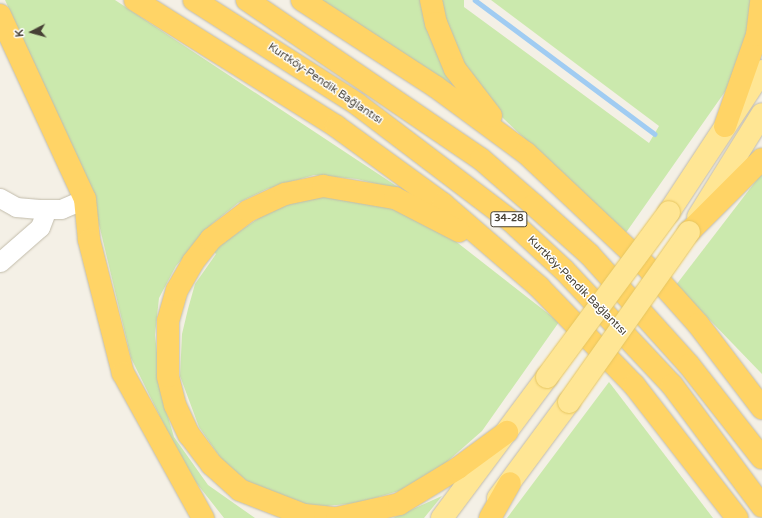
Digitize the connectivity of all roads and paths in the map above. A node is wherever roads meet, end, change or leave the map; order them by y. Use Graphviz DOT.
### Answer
graph roads {
  1 [pos="135,0"];
  2 [pos="194,0"];
  3 [pos="247,0"];
  4 [pos="302,0"];
  5 [pos="431,0"];
  6 [pos="761,0"];
  7 [pos="0,15"];
  8 [pos="762,71"];
  9 [pos="762,114"];
  10 [pos="725,126"];
  11 [pos="526,153"];
  12 [pos="762,159"];
  13 [pos="0,198"];
  14 [pos="84,199"];
  15 [pos="48,209"];
  16 [pos="689,232"];
  17 [pos="0,262"];
  18 [pos="539,287"];
  19 [pos="698,324"];
  20 [pos="762,386"];
  21 [pos="762,408"];
  22 [pos="507,432"];
  23 [pos="762,458"];
  24 [pos="510,483"];
  25 [pos="762,506"];
  26 [pos="204,518"];
  27 [pos="333,518"];
  28 [pos="337,518"];
  29 [pos="442,518"];
  30 [pos="482,518"];
  31 [pos="490,518"];
  32 [pos="737,518"];
  1 -- 18 [label="highway"];
  2 -- 25 [label="highway, Kurtköy-Pendik Bağlantısı / 34-28"];
  3 -- 23 [label="highway, 34-28"];
  4 -- 11 [label="highway"];
  5 -- 11 [label="highway"];
  6 -- 10 [label="highway"];
  7 -- 14 [label="highway"];
  8 -- 10 [label="main road"];
  9 -- 16 [label="main road"];
  10 -- 22 [label="main road, bridge"];
  11 -- 19 [label="highway"];
  12 -- 16 [label="highway"];
  13 -- 15 [label="lane"];
  14 -- 15 [label="lane"];
  14 -- 26 [label="highway"];
  15 -- 17 [label="lane"];
  16 -- 24 [label="main road, bridge"];
  18 -- 27 [label="highway"];
  18 -- 32 [label="highway"];
  19 -- 20 [label="highway"];
  19 -- 21 [label="highway"];
  22 -- 28 [label="highway"];
  22 -- 29 [label="main road"];
  24 -- 30 [label="main road"];
  24 -- 31 [label="highway"];
}
